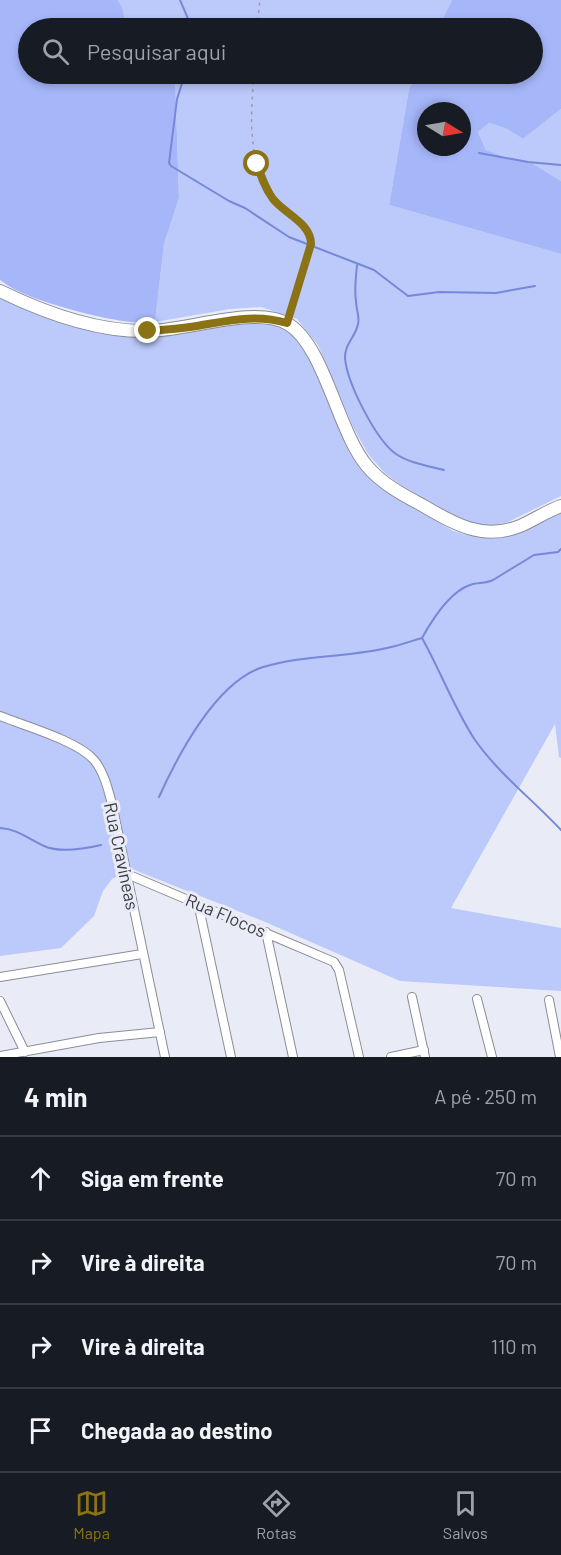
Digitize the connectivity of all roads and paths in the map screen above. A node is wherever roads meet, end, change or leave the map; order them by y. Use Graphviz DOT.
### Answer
graph roads {
  1 [pos="260,0"];
  2 [pos="258,18"];
  3 [pos="253,84"];
  4 [pos="0,291"];
  5 [pos="287,323"];
  6 [pos="561,506"];
  7 [pos="0,716"];
  8 [pos="127,874"];
  9 [pos="198,903"];
  10 [pos="266,932"];
  11 [pos="142,954"];
  12 [pos="0,977"];
  13 [pos="412,997"];
  14 [pos="477,999"];
  15 [pos="549,1000"];
  16 [pos="0,1001"];
  17 [pos="160,1032"];
  18 [pos="25,1052"];
  19 [pos="424,1054"];
  20 [pos="0,1056"];
  21 [pos="165,1057"];
  22 [pos="231,1057"];
  23 [pos="292,1057"];
  24 [pos="359,1057"];
  25 [pos="391,1057"];
  26 [pos="492,1057"];
  27 [pos="560,1057"];
  1 -- 2 [label="path"];
  3 -- 5 [label="path"];
  4 -- 5 [label="street"];
  5 -- 6 [label="street"];
  7 -- 8 [label="street, Rua Cravíneas"];
  8 -- 9 [label="street, Rua Flocos"];
  8 -- 11 [label="street, Rua Cravíneas"];
  9 -- 10 [label="street, Rua Flocos"];
  9 -- 22 [label="street"];
  10 -- 23 [label="street"];
  10 -- 24 [label="street, Rua Flocos"];
  11 -- 12 [label="street"];
  11 -- 17 [label="street, Rua Cravíneas"];
  13 -- 19 [label="street"];
  14 -- 26 [label="street"];
  15 -- 27 [label="street"];
  16 -- 18 [label="street"];
  17 -- 18 [label="street"];
  17 -- 21 [label="street, Rua Cravíneas"];
  18 -- 20 [label="street"];
  19 -- 25 [label="street"];
}
